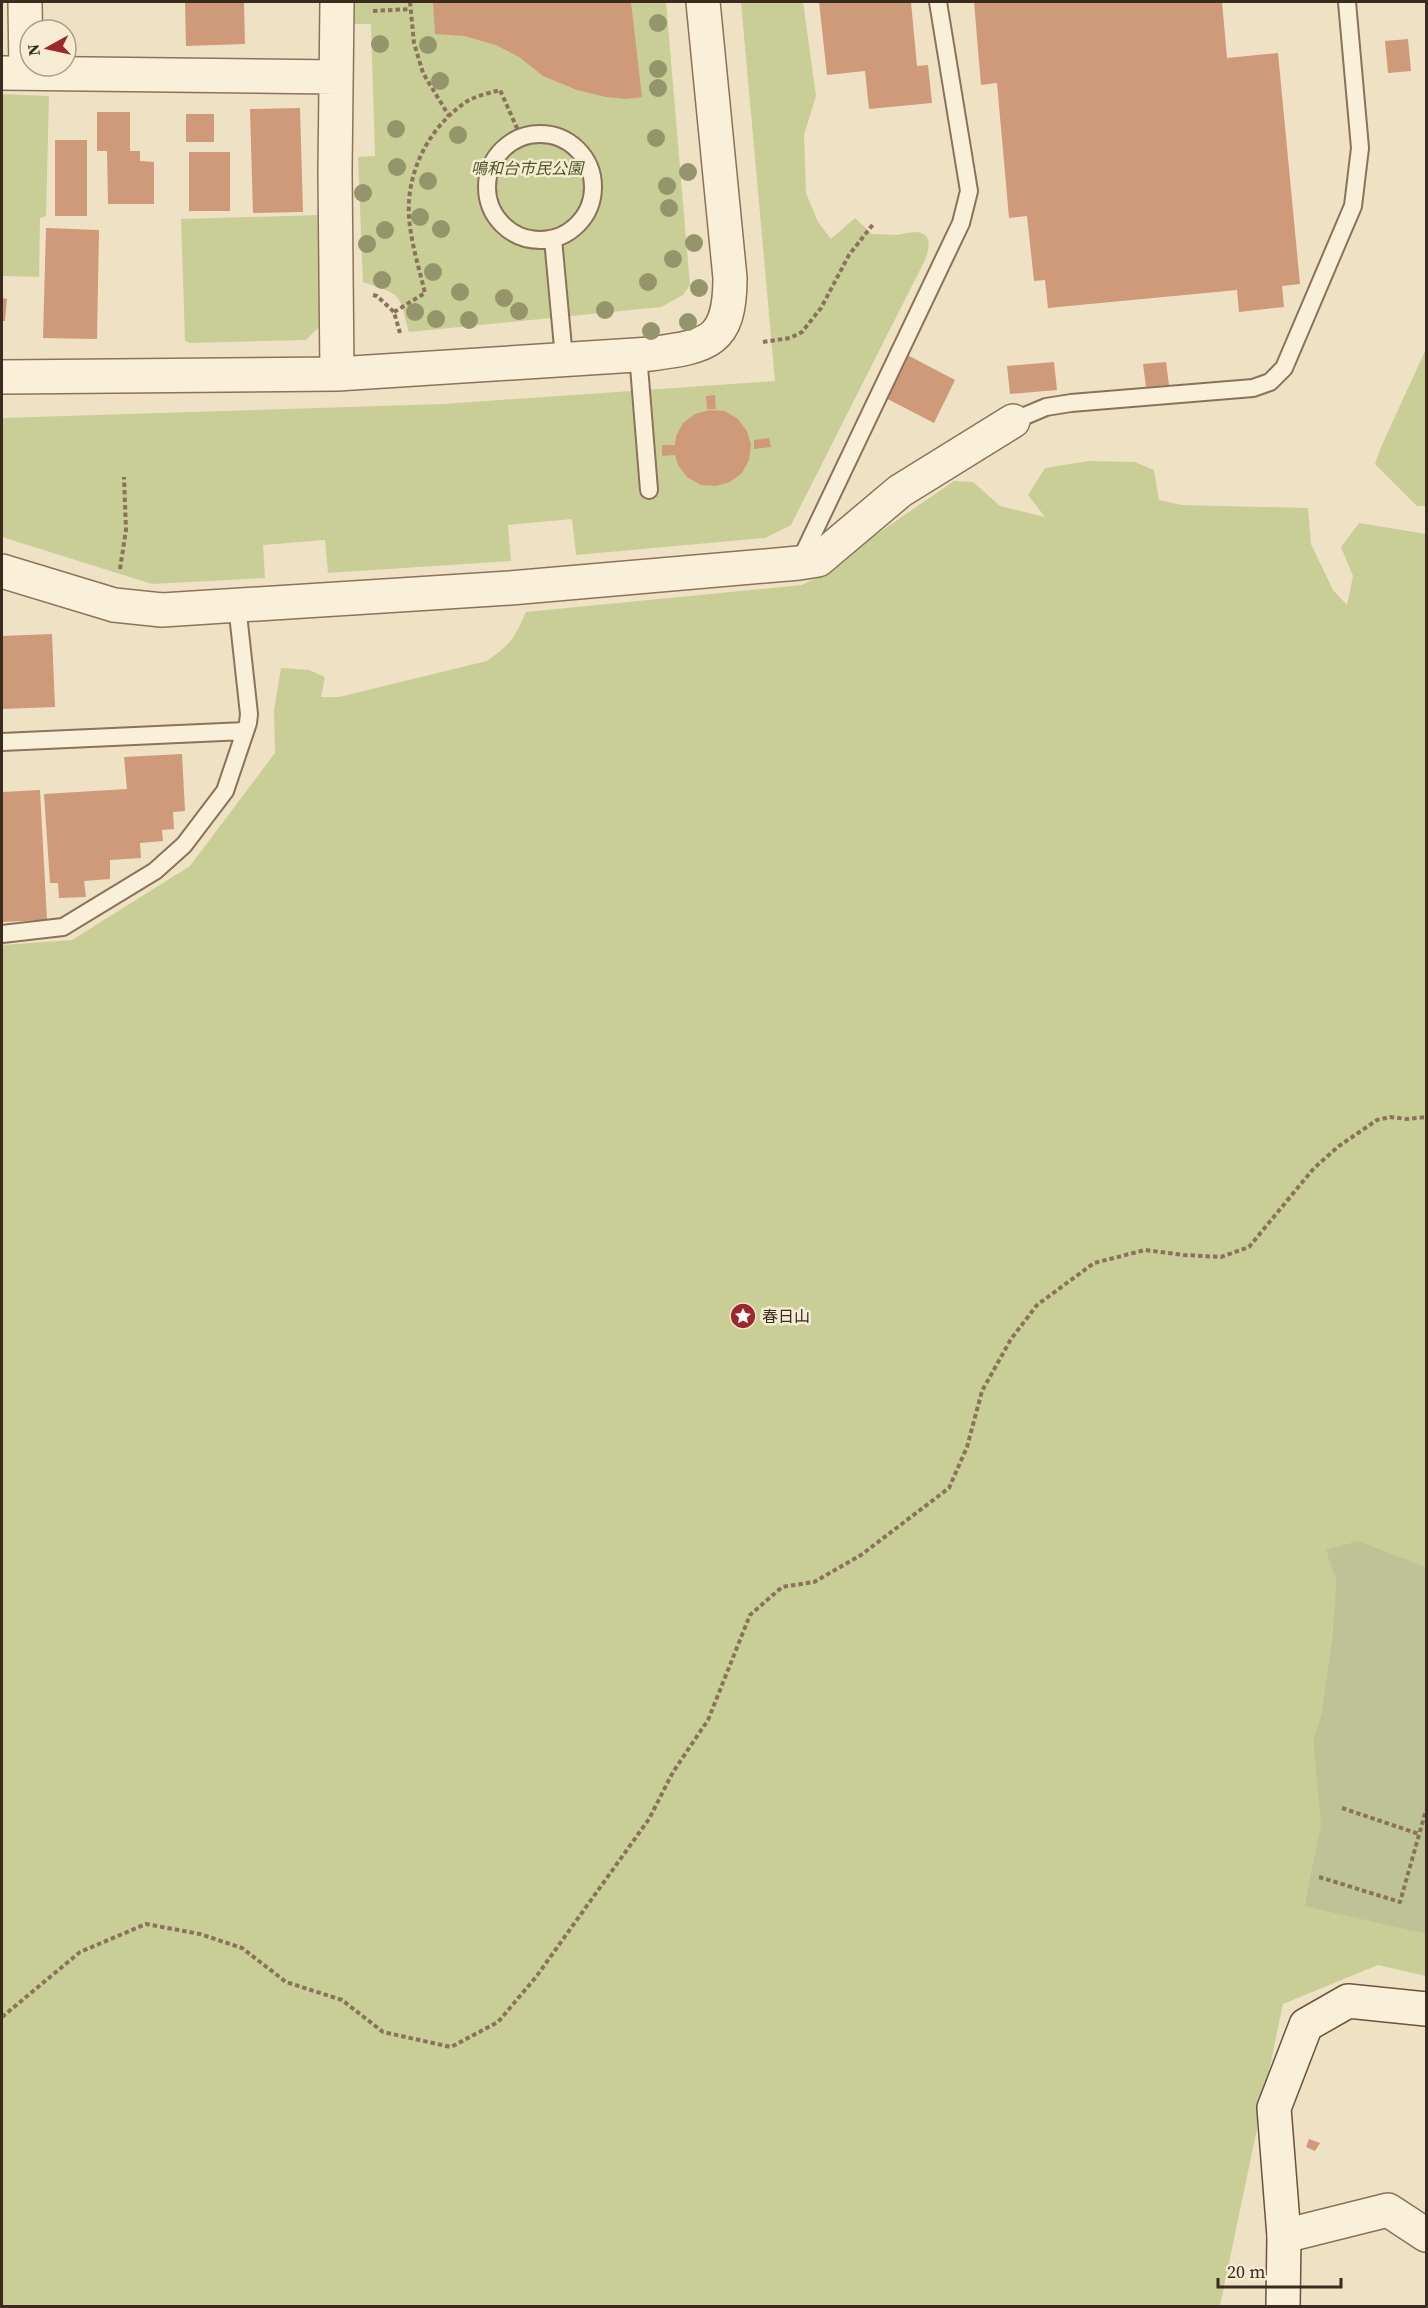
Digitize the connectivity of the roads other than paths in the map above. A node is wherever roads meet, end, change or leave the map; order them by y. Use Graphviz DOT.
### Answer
graph roads {
  1 [pos="25,2"];
  2 [pos="337,2"];
  3 [pos="703,2"];
  4 [pos="938,2"];
  5 [pos="1347,2"];
  6 [pos="14,73"];
  7 [pos="336,77"];
  8 [pos="553,239"];
  9 [pos="638,354"];
  10 [pos="564,358"];
  11 [pos="337,374"];
  12 [pos="2,377"];
  13 [pos="1013,421"];
  14 [pos="649,490"];
  15 [pos="799,563"];
  16 [pos="2,571"];
  17 [pos="237,605"];
  18 [pos="246,731"];
  19 [pos="2,742"];
  20 [pos="2,934"];
  21 [pos="1426,2009"];
  22 [pos="1426,2235"];
  23 [pos="1284,2236"];
  24 [pos="1283,2307"];
  1 -- 6 [label="street"];
  2 -- 7 [label="street"];
  3 -- 9 [label="street"];
  4 -- 15 [label="lane"];
  5 -- 13 [label="lane"];
  6 -- 7 [label="street"];
  7 -- 11 [label="street"];
  8 -- 8 [label="lane"];
  8 -- 10 [label="lane"];
  9 -- 10 [label="street"];
  9 -- 14 [label="lane"];
  10 -- 11 [label="street"];
  11 -- 12 [label="street"];
  13 -- 15 [label="street"];
  15 -- 17 [label="street"];
  16 -- 17 [label="street"];
  17 -- 18 [label="lane"];
  18 -- 19 [label="lane"];
  18 -- 20 [label="lane"];
  21 -- 23 [label="street"];
  22 -- 23 [label="street"];
  23 -- 24 [label="street"];
}
